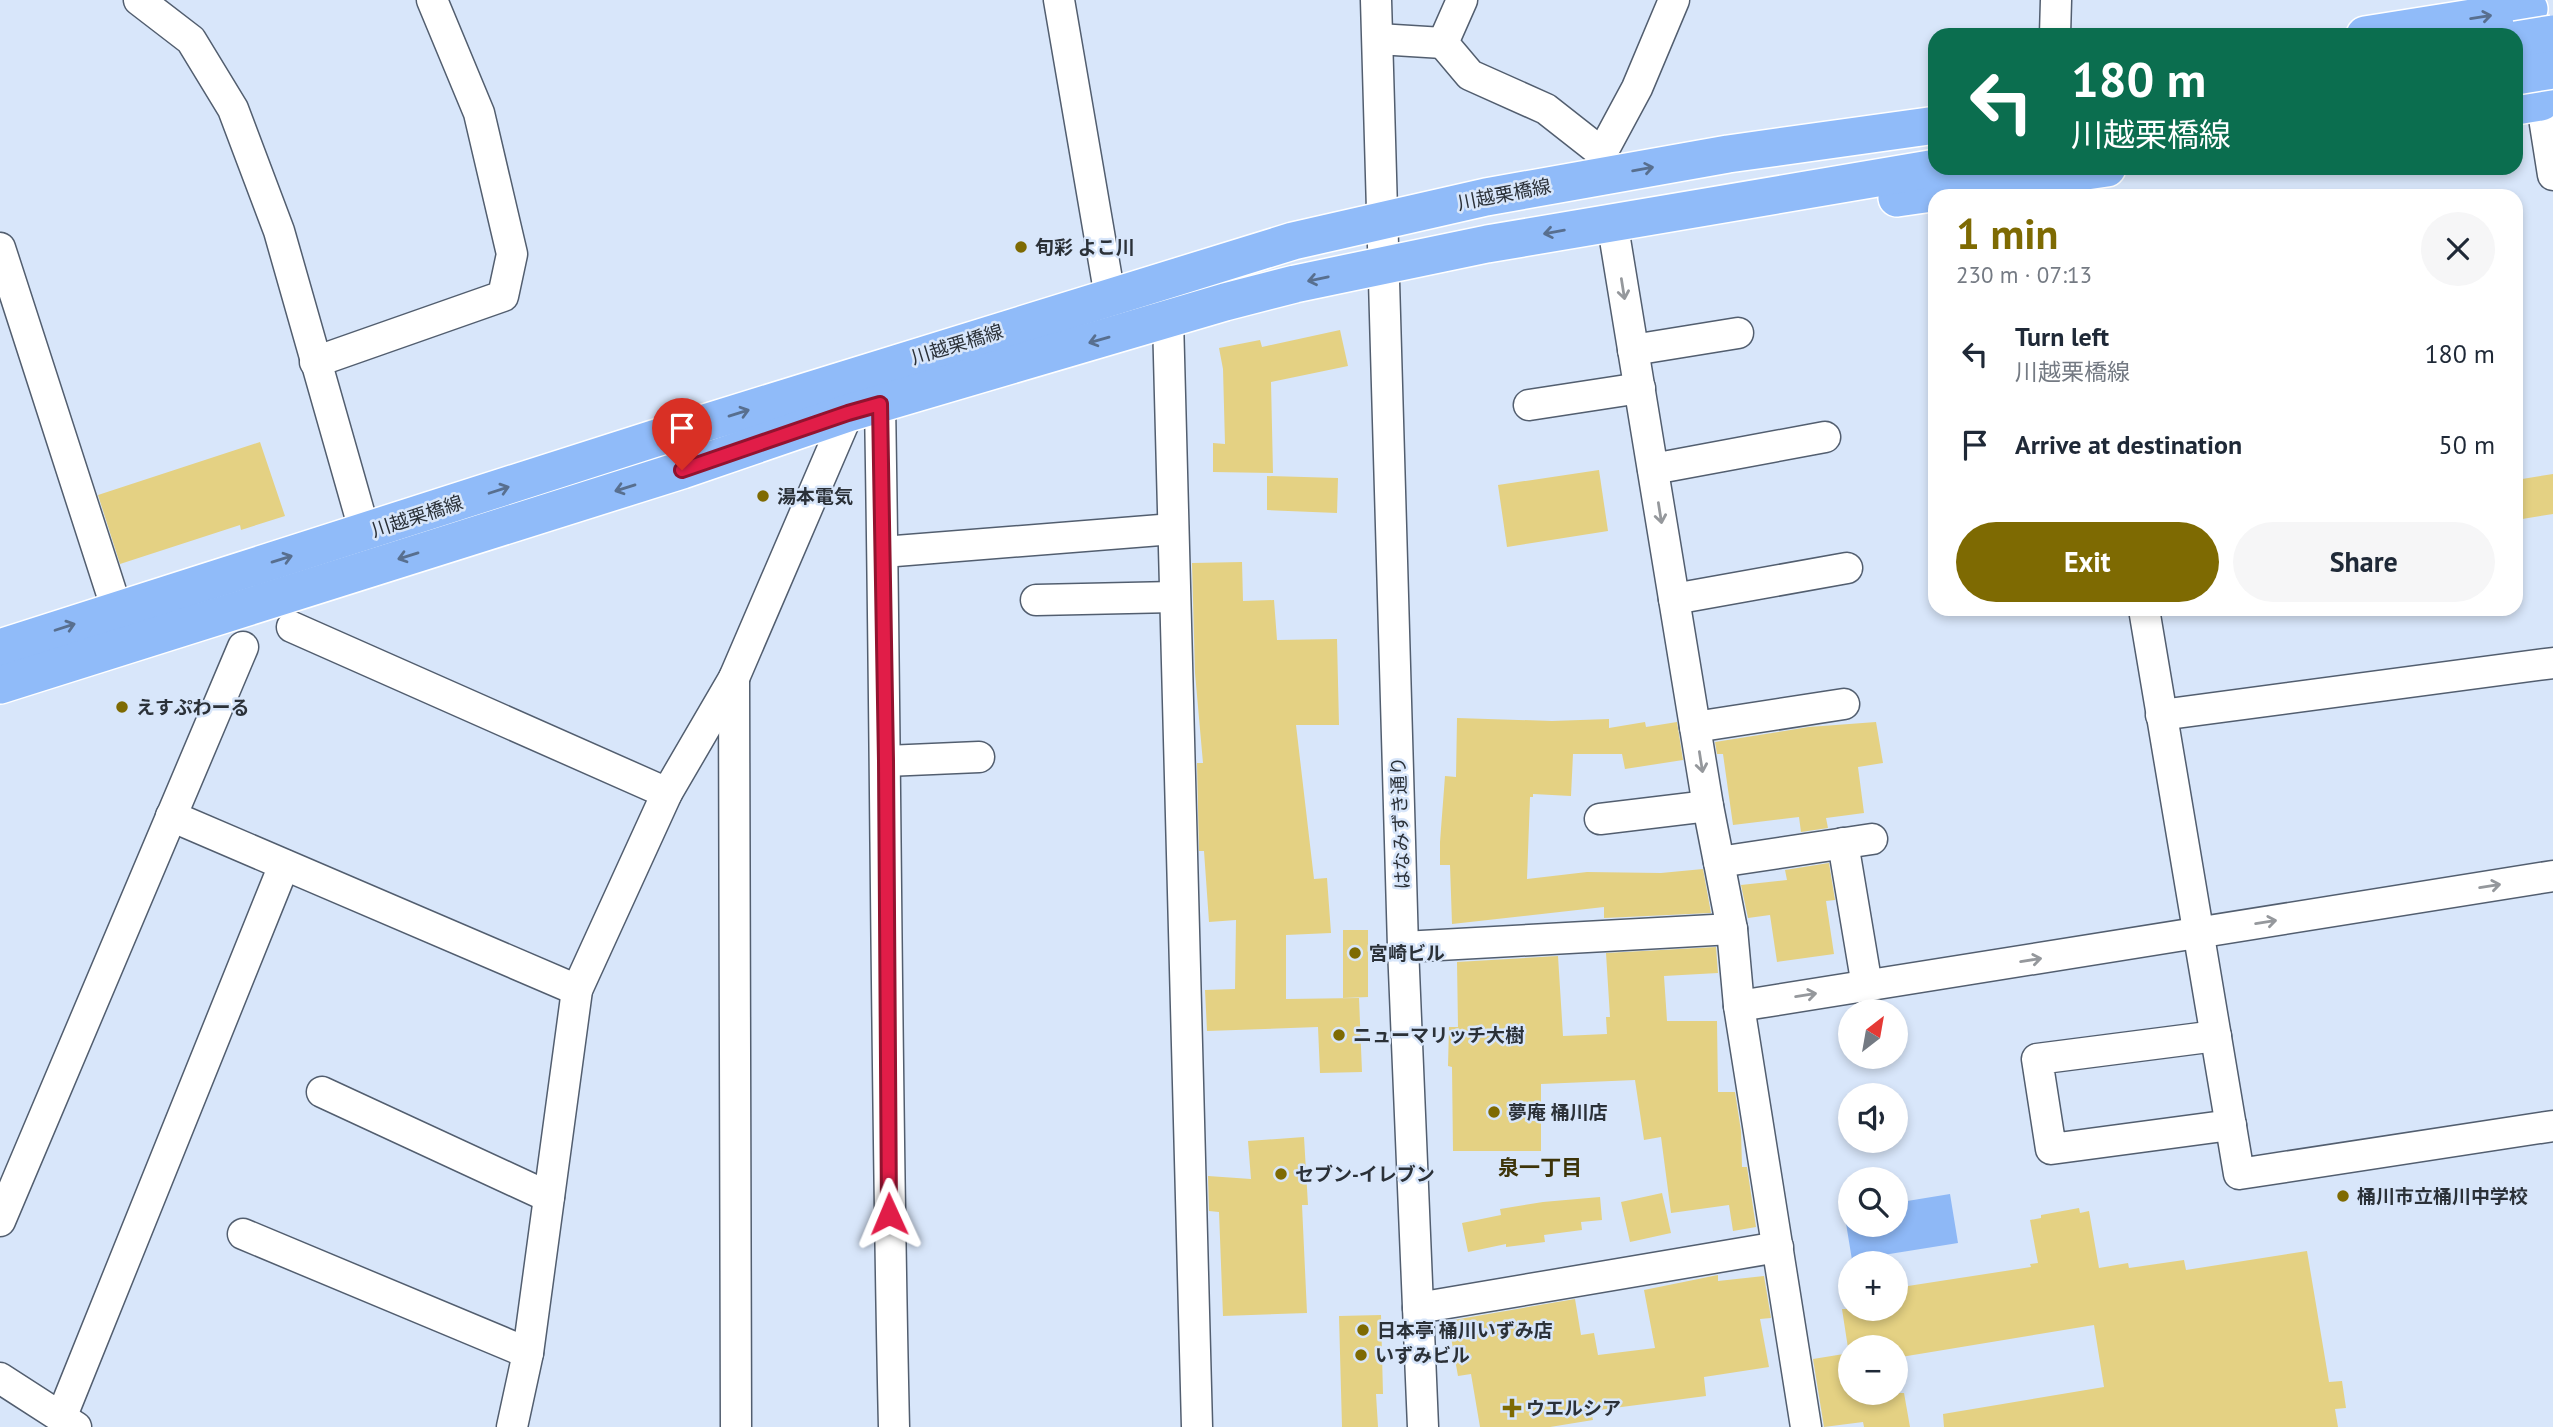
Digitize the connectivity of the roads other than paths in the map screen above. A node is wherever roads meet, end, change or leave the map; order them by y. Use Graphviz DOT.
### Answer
graph roads {
  1 [pos="138,0"];
  2 [pos="432,0"];
  3 [pos="1059,0"];
  4 [pos="1377,0"];
  5 [pos="1462,0"];
  6 [pos="1674,0"];
  7 [pos="2056,0"];
  8 [pos="2535,17"];
  9 [pos="2055,28"];
  10 [pos="2431,28"];
  11 [pos="1378,39"];
  12 [pos="1443,43"];
  13 [pos="2523,82"];
  14 [pos="2537,93"];
  15 [pos="1928,104"];
  16 [pos="1928,126"];
  17 [pos="1728,154"];
  18 [pos="1604,164"];
  19 [pos="1928,169"];
  20 [pos="2553,176"];
  21 [pos="2086,179"];
  22 [pos="1988,189"];
  23 [pos="1928,195"];
  24 [pos="1740,200"];
  25 [pos="1384,219"];
  26 [pos="1612,221"];
  27 [pos="0,248"];
  28 [pos="1385,265"];
  29 [pos="1110,297"];
  30 [pos="1168,319"];
  31 [pos="1738,333"];
  32 [pos="1633,350"];
  33 [pos="315,362"];
  34 [pos="1640,388"];
  35 [pos="1529,405"];
  36 [pos="864,409"];
  37 [pos="1825,437"];
  38 [pos="1653,469"];
  39 [pos="1173,529"];
  40 [pos="365,533"];
  41 [pos="883,552"];
  42 [pos="1847,568"];
  43 [pos="1174,597"];
  44 [pos="1674,599"];
  45 [pos="1036,600"];
  46 [pos="117,610"];
  47 [pos="2145,616"];
  48 [pos="292,627"];
  49 [pos="243,647"];
  50 [pos="0,648"];
  51 [pos="2553,663"];
  52 [pos="734,678"];
  53 [pos="0,685"];
  54 [pos="1844,704"];
  55 [pos="2161,715"];
  56 [pos="1695,727"];
  57 [pos="979,757"];
  58 [pos="886,761"];
  59 [pos="667,793"];
  60 [pos="1708,806"];
  61 [pos="171,816"];
  62 [pos="1600,819"];
  63 [pos="1872,839"];
  64 [pos="1843,843"];
  65 [pos="1719,862"];
  66 [pos="285,865"];
  67 [pos="2553,876"];
  68 [pos="1732,929"];
  69 [pos="2198,933"];
  70 [pos="1403,947"];
  71 [pos="1867,986"];
  72 [pos="577,990"];
  73 [pos="1739,1006"];
  74 [pos="2216,1036"];
  75 [pos="322,1092"];
  76 [pos="2231,1125"];
  77 [pos="2553,1126"];
  78 [pos="549,1197"];
  79 [pos="0,1221"];
  80 [pos="243,1234"];
  81 [pos="1778,1247"];
  82 [pos="1418,1308"];
  83 [pos="528,1353"];
  84 [pos="1,1381"];
  85 [pos="68,1422"];
  86 [pos="512,1427"];
  87 [pos="736,1427"];
  88 [pos="894,1427"];
  89 [pos="1197,1427"];
  90 [pos="1423,1427"];
  91 [pos="1806,1427"];
  1 -- 33 [label="street"];
  2 -- 33 [label="street"];
  3 -- 29 [label="street"];
  4 -- 11 [label="street, はなみずき通り"];
  5 -- 12 [label="street"];
  6 -- 18 [label="street"];
  7 -- 9 [label="street"];
  10 -- 8 [label="main road, one-way"];
  8 -- 14 [label="street"];
  11 -- 12 [label="street"];
  11 -- 25 [label="street, はなみずき通り"];
  12 -- 18 [label="street"];
  13 -- 14 [label="main road, bridge"];
  14 -- 20 [label="street"];
  15 -- 17 [label="main road"];
  16 -- 17 [label="main road, 川越栗橋線"];
  18 -- 17 [label="main road, 川越栗橋線, one-way"];
  18 -- 25 [label="main road, 川越栗橋線"];
  19 -- 24 [label="main road, 川越栗橋線"];
  21 -- 22 [label="main road"];
  23 -- 24 [label="main road"];
  24 -- 26 [label="main road, 川越栗橋線"];
  25 -- 28 [label="street, はなみずき通り"];
  25 -- 29 [label="main road, 川越栗橋線"];
  26 -- 28 [label="main road, 川越栗橋線, one-way"];
  26 -- 32 [label="street, one-way"];
  27 -- 46 [label="street"];
  28 -- 30 [label="main road, 川越栗橋線, one-way"];
  28 -- 70 [label="street, はなみずき通り"];
  40 -- 29 [label="main road, 川越栗橋線, one-way"];
  30 -- 36 [label="main road, 川越栗橋線, one-way"];
  30 -- 39 [label="street"];
  31 -- 32 [label="street"];
  32 -- 34 [label="street"];
  33 -- 40 [label="street"];
  34 -- 35 [label="street"];
  34 -- 38 [label="street"];
  36 -- 41 [label="street"];
  36 -- 52 [label="street"];
  36 -- 53 [label="main road, 川越栗橋線, one-way"];
  37 -- 38 [label="street"];
  38 -- 44 [label="street, one-way"];
  39 -- 41 [label="street"];
  39 -- 43 [label="street"];
  46 -- 40 [label="main road, 川越栗橋線, one-way"];
  41 -- 58 [label="street"];
  42 -- 44 [label="street"];
  43 -- 45 [label="street"];
  43 -- 89 [label="street"];
  44 -- 56 [label="street"];
  50 -- 46 [label="main road, 川越栗橋線, one-way"];
  47 -- 55 [label="street"];
  48 -- 59 [label="street"];
  49 -- 61 [label="street"];
  51 -- 55 [label="street"];
  52 -- 59 [label="street"];
  52 -- 87 [label="street"];
  54 -- 56 [label="street"];
  55 -- 69 [label="street"];
  56 -- 60 [label="street, one-way"];
  57 -- 58 [label="street"];
  58 -- 88 [label="street"];
  59 -- 72 [label="street"];
  60 -- 62 [label="street"];
  60 -- 65 [label="street"];
  61 -- 66 [label="street"];
  61 -- 79 [label="street"];
  63 -- 64 [label="street"];
  64 -- 65 [label="street"];
  64 -- 71 [label="street"];
  65 -- 68 [label="street"];
  66 -- 72 [label="street"];
  66 -- 85 [label="street"];
  69 -- 67 [label="street, one-way"];
  68 -- 70 [label="street"];
  68 -- 73 [label="street"];
  71 -- 69 [label="street, one-way"];
  69 -- 74 [label="street"];
  70 -- 82 [label="street, はなみずき通り"];
  73 -- 71 [label="street, one-way"];
  72 -- 78 [label="street"];
  73 -- 81 [label="street"];
  74 -- 76 [label="street"];
  74 -- 76 [label="street"];
  75 -- 78 [label="street"];
  76 -- 77 [label="street"];
  78 -- 83 [label="street"];
  80 -- 83 [label="street"];
  81 -- 82 [label="street"];
  81 -- 91 [label="street"];
  82 -- 90 [label="street, はなみずき通り"];
  83 -- 86 [label="street"];
  84 -- 85 [label="street"];
}
